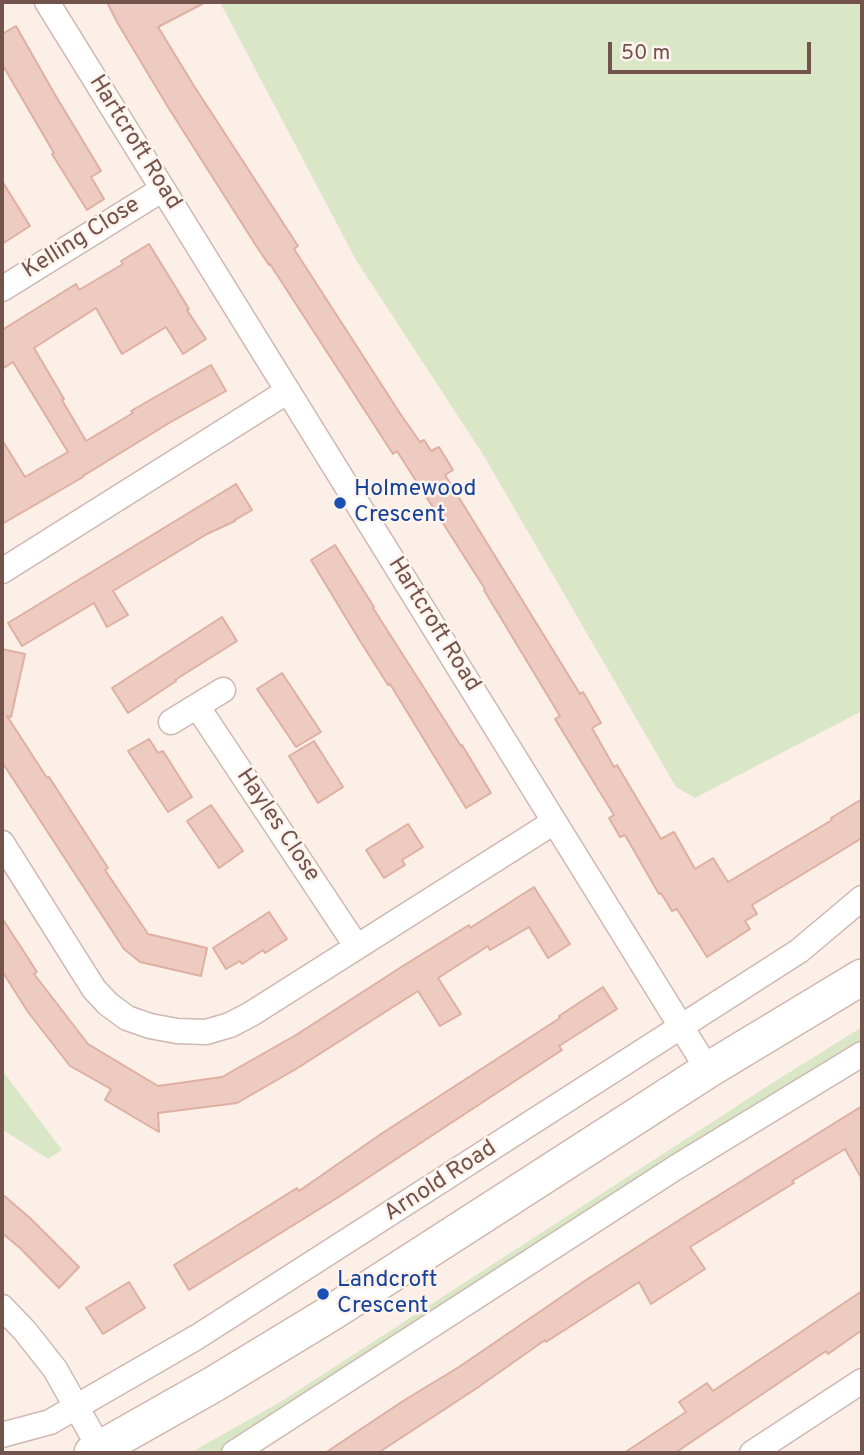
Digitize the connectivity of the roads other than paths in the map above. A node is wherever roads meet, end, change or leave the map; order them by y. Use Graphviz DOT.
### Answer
graph roads {
  1 [pos="47,2"];
  2 [pos="163,189"];
  3 [pos="2,289"];
  4 [pos="288,391"];
  5 [pos="2,571"];
  6 [pos="223,690"];
  7 [pos="197,706"];
  8 [pos="171,722"];
  9 [pos="554,821"];
  10 [pos="2,844"];
  11 [pos="862,898"];
  12 [pos="357,947"];
  13 [pos="862,977"];
  14 [pos="682,1027"];
  15 [pos="862,1054"];
  16 [pos="708,1070"];
  17 [pos="2,1307"];
  18 [pos="862,1381"];
  19 [pos="76,1406"];
  20 [pos="2,1435"];
  21 [pos="96,1451"];
  22 [pos="234,1453"];
  23 [pos="752,1453"];
  1 -- 2 [label="street, Hartcroft Road"];
  2 -- 3 [label="street, Kelling Close"];
  2 -- 4 [label="street, Hartcroft Road"];
  4 -- 5 [label="street"];
  4 -- 9 [label="street, Hartcroft Road"];
  6 -- 7 [label="street"];
  7 -- 8 [label="street"];
  7 -- 12 [label="street, Hayles Close"];
  9 -- 12 [label="street"];
  9 -- 14 [label="street, Hartcroft Road"];
  10 -- 12 [label="street"];
  11 -- 14 [label="street, Arnold Road"];
  13 -- 16 [label="main road"];
  14 -- 16 [label="street, Hartcroft Road"];
  14 -- 19 [label="street, Arnold Road"];
  15 -- 22 [label="street"];
  16 -- 21 [label="main road"];
  17 -- 19 [label="street"];
  18 -- 23 [label="street"];
  19 -- 20 [label="street, Arnold Road"];
  19 -- 21 [label="street"];
}
